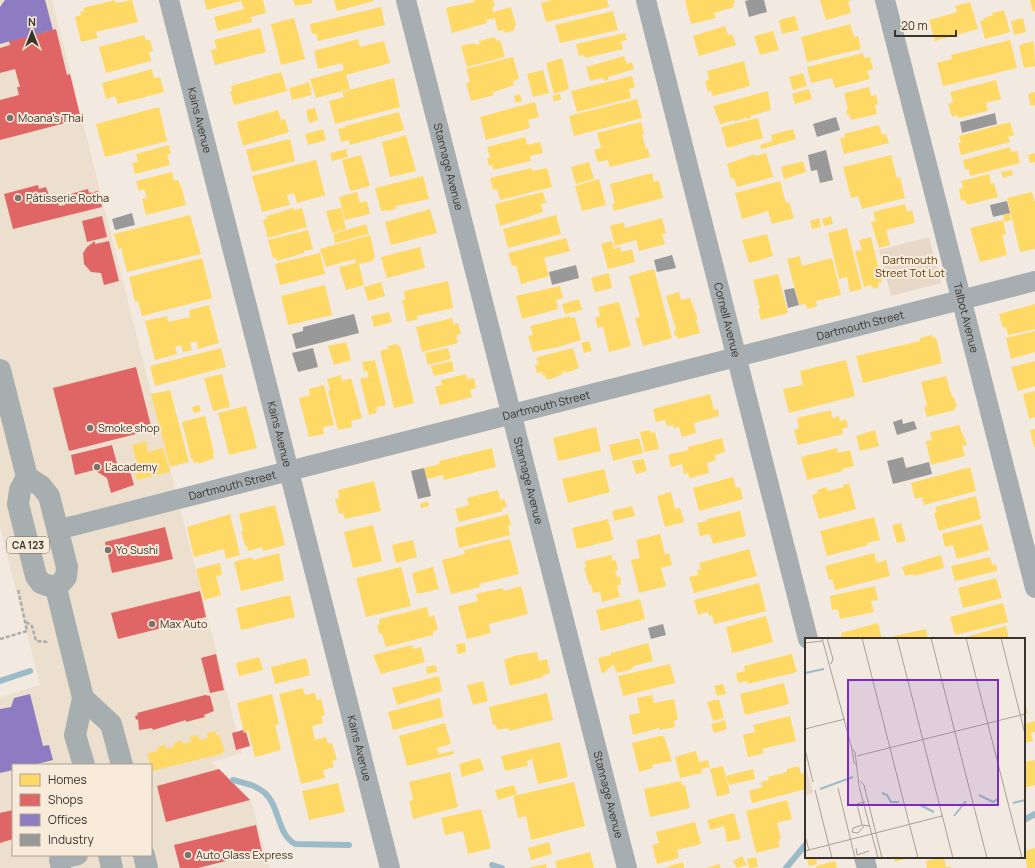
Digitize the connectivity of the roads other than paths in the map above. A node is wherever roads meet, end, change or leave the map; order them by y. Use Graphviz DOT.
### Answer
graph roads {
  1 [pos="169,0"];
  2 [pos="406,0"];
  3 [pos="646,0"];
  4 [pos="885,0"];
  5 [pos="1035,281"];
  6 [pos="961,299"];
  7 [pos="737,358"];
  8 [pos="0,370"];
  9 [pos="512,415"];
  10 [pos="289,471"];
  11 [pos="27,477"];
  12 [pos="57,530"];
  13 [pos="56,588"];
  14 [pos="1035,588"];
  15 [pos="808,638"];
  16 [pos="83,698"];
  17 [pos="84,764"];
  18 [pos="122,764"];
  19 [pos="74,856"];
  20 [pos="109,856"];
  21 [pos="144,856"];
  22 [pos="864,858"];
  23 [pos="61,868"];
  24 [pos="112,868"];
  25 [pos="148,868"];
  26 [pos="390,868"];
  27 [pos="628,868"];
  28 [pos="867,868"];
  1 -- 10 [label="street, Kains Avenue"];
  2 -- 9 [label="street, Stannage Avenue"];
  3 -- 7 [label="street, Cornell Avenue"];
  4 -- 6 [label="street, Talbot Avenue"];
  5 -- 6 [label="street, Dartmouth Street"];
  6 -- 7 [label="street, Dartmouth Street"];
  6 -- 14 [label="street, Talbot Avenue"];
  7 -- 9 [label="street, Dartmouth Street"];
  7 -- 15 [label="street, Cornell Avenue"];
  8 -- 11 [label="main road"];
  9 -- 10 [label="street, Dartmouth Street"];
  9 -- 27 [label="street, Stannage Avenue"];
  10 -- 12 [label="street, Dartmouth Street"];
  10 -- 26 [label="street, Kains Avenue"];
  11 -- 12 [label="main road, CA 123"];
  11 -- 13 [label="main road, CA 123"];
  12 -- 13 [label="main road, CA 123"];
  13 -- 16 [label="main road"];
  16 -- 17 [label="main road"];
  16 -- 18 [label="main road"];
  19 -- 23 [label="street"];
  20 -- 24 [label="main road"];
  21 -- 25 [label="main road"];
  22 -- 28 [label="street"];
}
